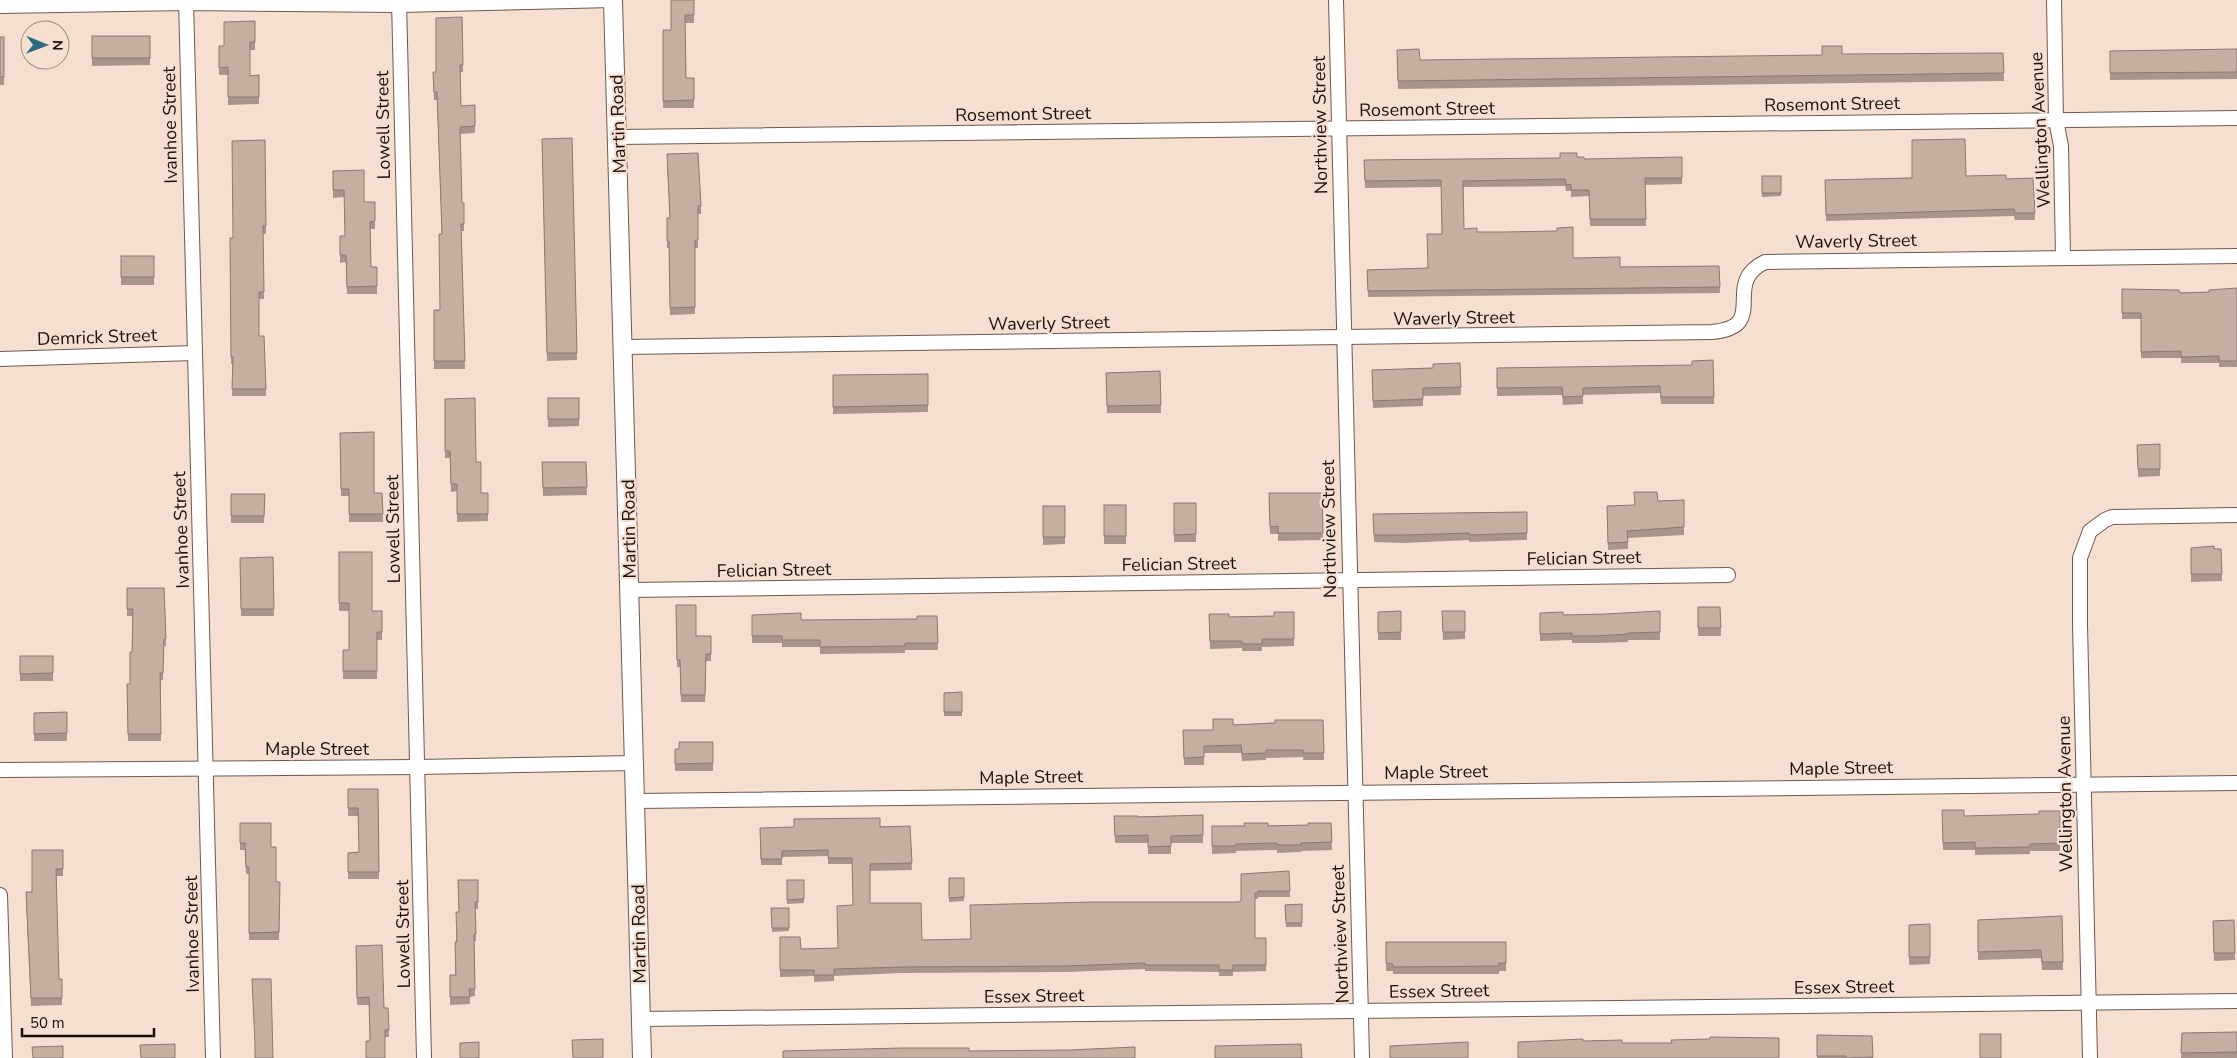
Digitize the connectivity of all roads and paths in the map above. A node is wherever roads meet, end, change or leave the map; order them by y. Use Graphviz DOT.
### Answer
graph roads {
  1 [pos="613,0"];
  2 [pos="1336,0"];
  3 [pos="2054,0"];
  4 [pos="186,2"];
  5 [pos="399,2"];
  6 [pos="0,6"];
  7 [pos="2237,118"];
  8 [pos="2056,120"];
  9 [pos="1338,129"];
  10 [pos="618,137"];
  11 [pos="2237,256"];
  12 [pos="2064,258"];
  13 [pos="1343,338"];
  14 [pos="624,347"];
  15 [pos="194,353"];
  16 [pos="0,359"];
  17 [pos="2237,515"];
  18 [pos="1728,575"];
  19 [pos="1349,580"];
  20 [pos="630,590"];
  21 [pos="635,764"];
  22 [pos="418,767"];
  23 [pos="207,769"];
  24 [pos="0,770"];
  25 [pos="2237,783"];
  26 [pos="2084,785"];
  27 [pos="1355,792"];
  28 [pos="636,801"];
  29 [pos="0,895"];
  30 [pos="2237,1001"];
  31 [pos="2089,1003"];
  32 [pos="1361,1011"];
  33 [pos="641,1018"];
  34 [pos="5,1058"];
  35 [pos="213,1058"];
  36 [pos="424,1058"];
  37 [pos="642,1058"];
  38 [pos="1362,1058"];
  39 [pos="2090,1058"];
  1 -- 5 [label="street"];
  1 -- 10 [label="street, Martin Road"];
  2 -- 9 [label="street, Northview Street"];
  3 -- 8 [label="street, Wellington Avenue"];
  4 -- 5 [label="street"];
  4 -- 6 [label="street"];
  4 -- 15 [label="street, Ivanhoe Street"];
  5 -- 22 [label="street, Lowell Street"];
  7 -- 8 [label="street, Rosemont Street"];
  8 -- 9 [label="street, Rosemont Street"];
  8 -- 12 [label="street, Wellington Avenue"];
  9 -- 10 [label="street, Rosemont Street"];
  9 -- 13 [label="street, Northview Street"];
  10 -- 14 [label="street, Martin Road"];
  11 -- 12 [label="street, Waverly Street"];
  12 -- 13 [label="street, Waverly Street"];
  13 -- 14 [label="street, Waverly Street"];
  13 -- 19 [label="street, Northview Street"];
  14 -- 20 [label="street, Martin Road"];
  15 -- 16 [label="street, Demrick Street"];
  15 -- 23 [label="street, Ivanhoe Street"];
  17 -- 26 [label="street, Wellington Avenue"];
  18 -- 19 [label="street, Felician Street"];
  19 -- 20 [label="street, Felician Street"];
  19 -- 27 [label="street, Northview Street"];
  20 -- 21 [label="street, Martin Road"];
  21 -- 22 [label="street, Maple Street"];
  21 -- 28 [label="street, Martin Road"];
  22 -- 23 [label="street, Maple Street"];
  22 -- 36 [label="street, Lowell Street"];
  23 -- 24 [label="street, Maple Street"];
  23 -- 35 [label="street, Ivanhoe Street"];
  25 -- 26 [label="street, Maple Street"];
  26 -- 27 [label="street, Maple Street"];
  26 -- 31 [label="street, Wellington Avenue"];
  27 -- 28 [label="street, Maple Street"];
  27 -- 32 [label="street, Northview Street"];
  28 -- 33 [label="street, Martin Road"];
  29 -- 34 [label="street"];
  30 -- 31 [label="street, Essex Street"];
  31 -- 32 [label="street, Essex Street"];
  31 -- 39 [label="street, Wellington Avenue"];
  32 -- 33 [label="street, Essex Street"];
  32 -- 38 [label="street, Northview Street"];
  33 -- 37 [label="street, Martin Road"];
}
